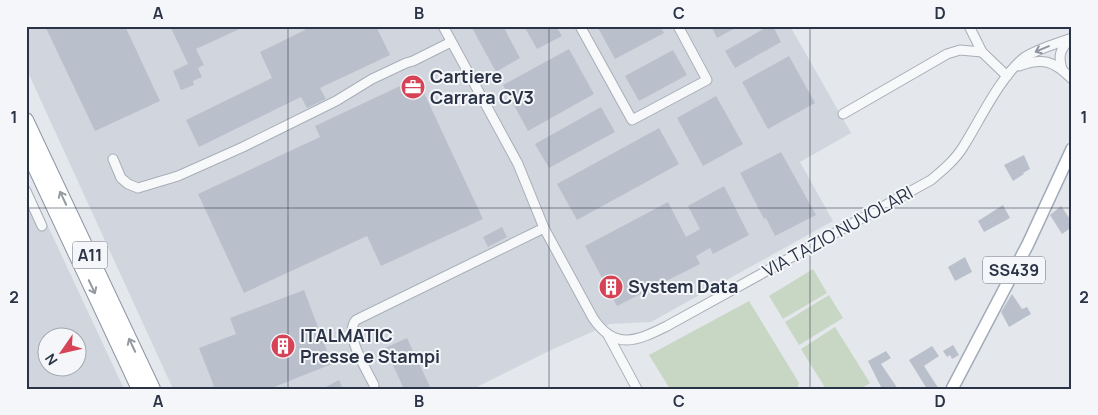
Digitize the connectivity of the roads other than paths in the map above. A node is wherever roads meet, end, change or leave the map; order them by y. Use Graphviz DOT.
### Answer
graph roads {
  1 [pos="443,26"];
  2 [pos="580,26"];
  3 [pos="678,26"];
  4 [pos="969,26"];
  5 [pos="1070,39"];
  6 [pos="451,42"];
  7 [pos="982,52"];
  8 [pos="1016,67"];
  9 [pos="1062,69"];
  10 [pos="1007,76"];
  11 [pos="1072,79"];
  12 [pos="843,114"];
  13 [pos="26,120"];
  14 [pos="26,148"];
  15 [pos="1072,149"];
  16 [pos="113,160"];
  17 [pos="26,191"];
  18 [pos="42,226"];
  19 [pos="544,228"];
  20 [pos="608,335"];
  21 [pos="374,385"];
  22 [pos="139,389"];
  23 [pos="153,389"];
  24 [pos="637,389"];
  25 [pos="952,389"];
  1 -- 6 [label="street"];
  2 -- 3 [label="street"];
  4 -- 7 [label="street"];
  5 -- 8 [label="street, VIA TAZIO NUVOLARI, one-way"];
  5 -- 9 [label="street"];
  6 -- 16 [label="street"];
  6 -- 19 [label="street"];
  7 -- 10 [label="street"];
  7 -- 12 [label="street"];
  8 -- 9 [label="street"];
  8 -- 10 [label="street, VIA TAZIO NUVOLARI"];
  9 -- 11 [label="street"];
  10 -- 20 [label="street, VIA TAZIO NUVOLARI"];
  23 -- 13 [label="highway, A11, one-way"];
  14 -- 22 [label="highway, A11, one-way"];
  15 -- 25 [label="main road, SS439"];
  17 -- 18 [label="street"];
  19 -- 20 [label="street"];
  19 -- 21 [label="street"];
  20 -- 24 [label="street"];
}
